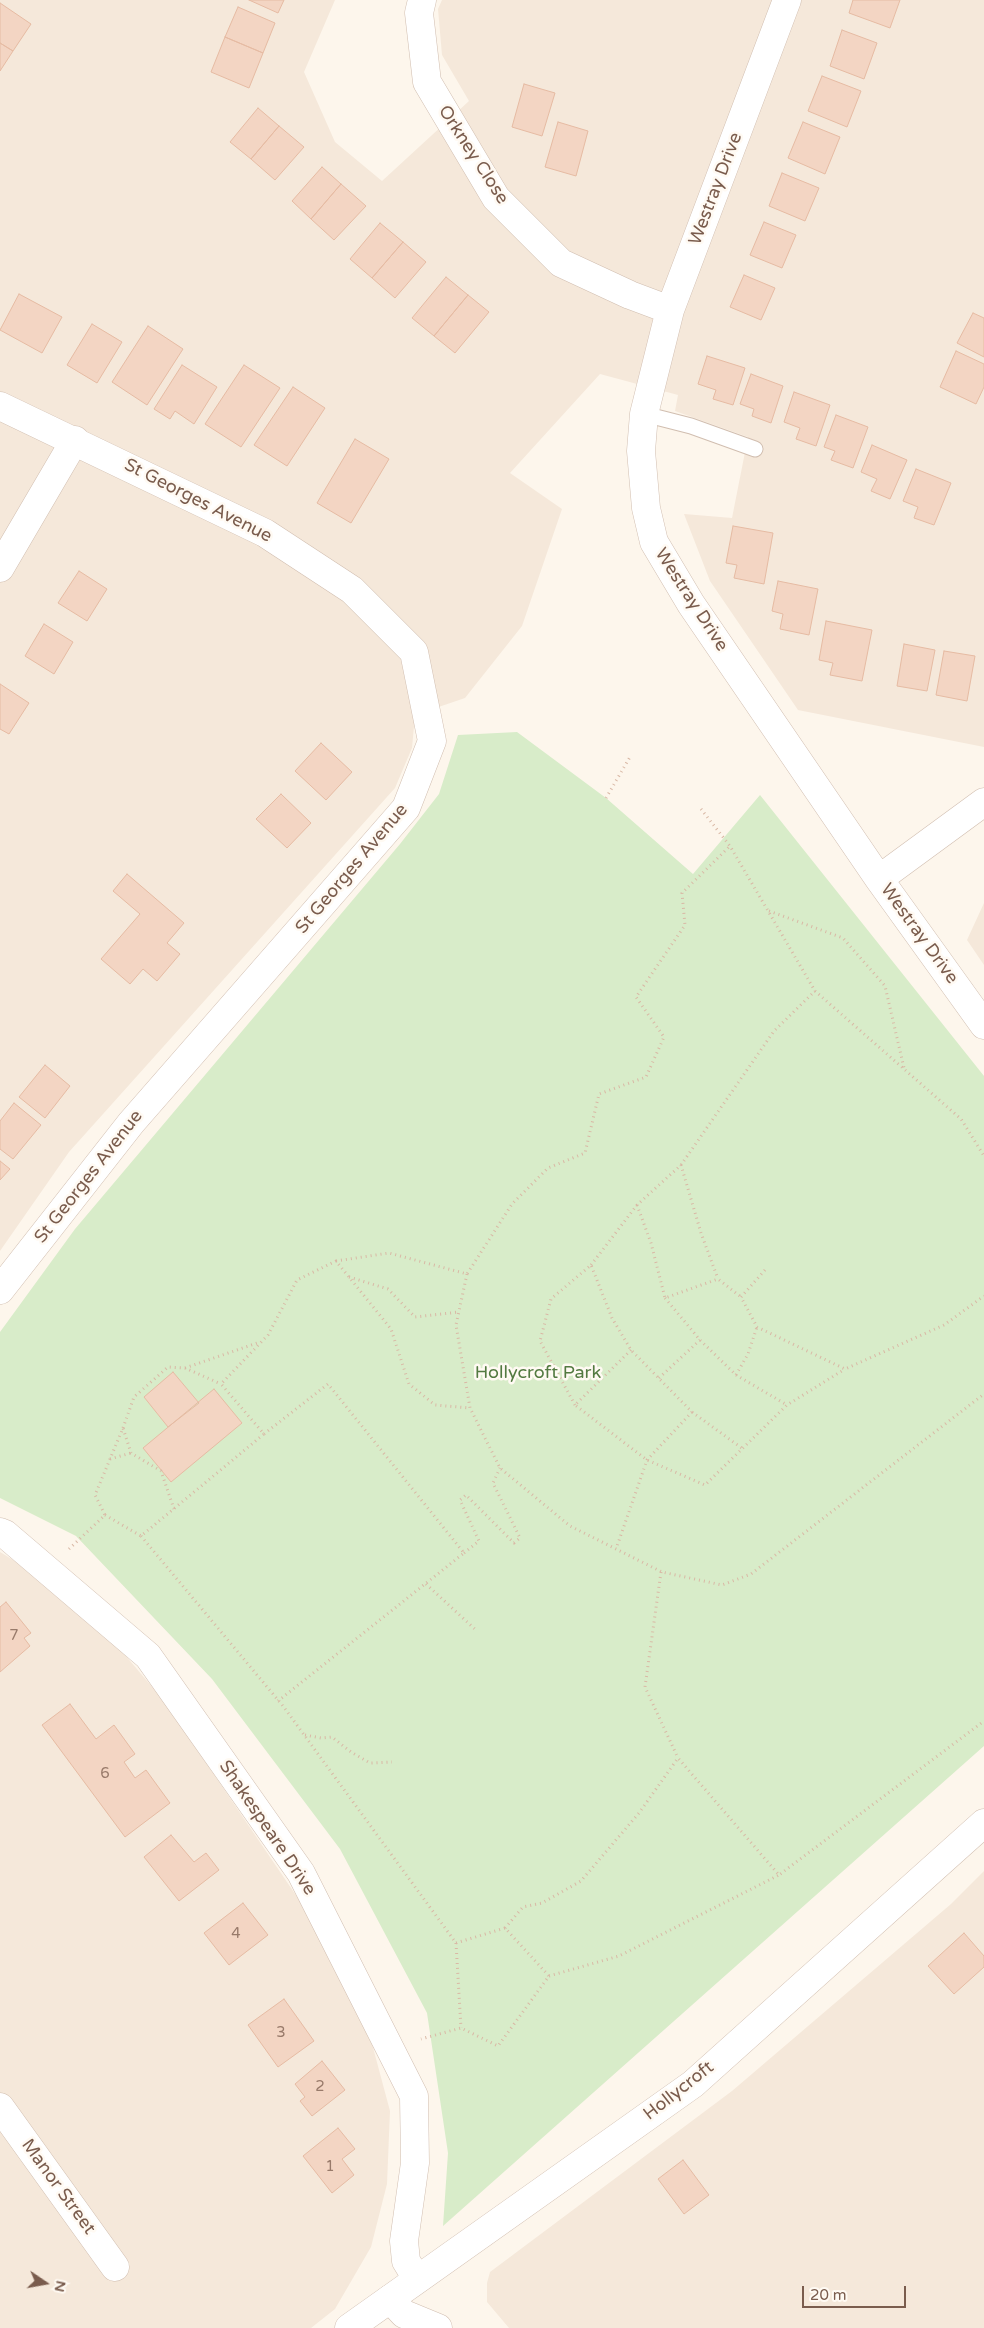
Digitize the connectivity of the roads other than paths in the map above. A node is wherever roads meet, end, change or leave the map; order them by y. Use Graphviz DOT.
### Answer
graph roads {
  1 [pos="422,0"];
  2 [pos="786,0"];
  3 [pos="670,310"];
  4 [pos="0,406"];
  5 [pos="644,414"];
  6 [pos="75,440"];
  7 [pos="755,449"];
  8 [pos="0,568"];
  9 [pos="984,802"];
  10 [pos="879,879"];
  11 [pos="984,1025"];
  12 [pos="0,1290"];
  13 [pos="0,1532"];
  14 [pos="984,1823"];
  15 [pos="0,2107"];
  16 [pos="115,2267"];
  17 [pos="417,2279"];
  18 [pos="390,2299"];
  19 [pos="349,2328"];
  20 [pos="438,2328"];
  1 -- 3 [label="street, Orkney Close"];
  2 -- 3 [label="street, Westray Drive"];
  3 -- 5 [label="street, Westray Drive"];
  4 -- 6 [label="street, St Georges Avenue"];
  5 -- 7 [label="lane"];
  5 -- 10 [label="street, Westray Drive"];
  6 -- 8 [label="street"];
  6 -- 12 [label="street, St Georges Avenue"];
  9 -- 10 [label="street"];
  10 -- 11 [label="street, Westray Drive"];
  13 -- 17 [label="street, Shakespeare Drive"];
  14 -- 17 [label="street, Hollycroft"];
  15 -- 16 [label="street, Manor Street"];
  17 -- 18 [label="street, Hollycroft"];
  18 -- 19 [label="street, Hollycroft"];
  18 -- 20 [label="street"];
}
